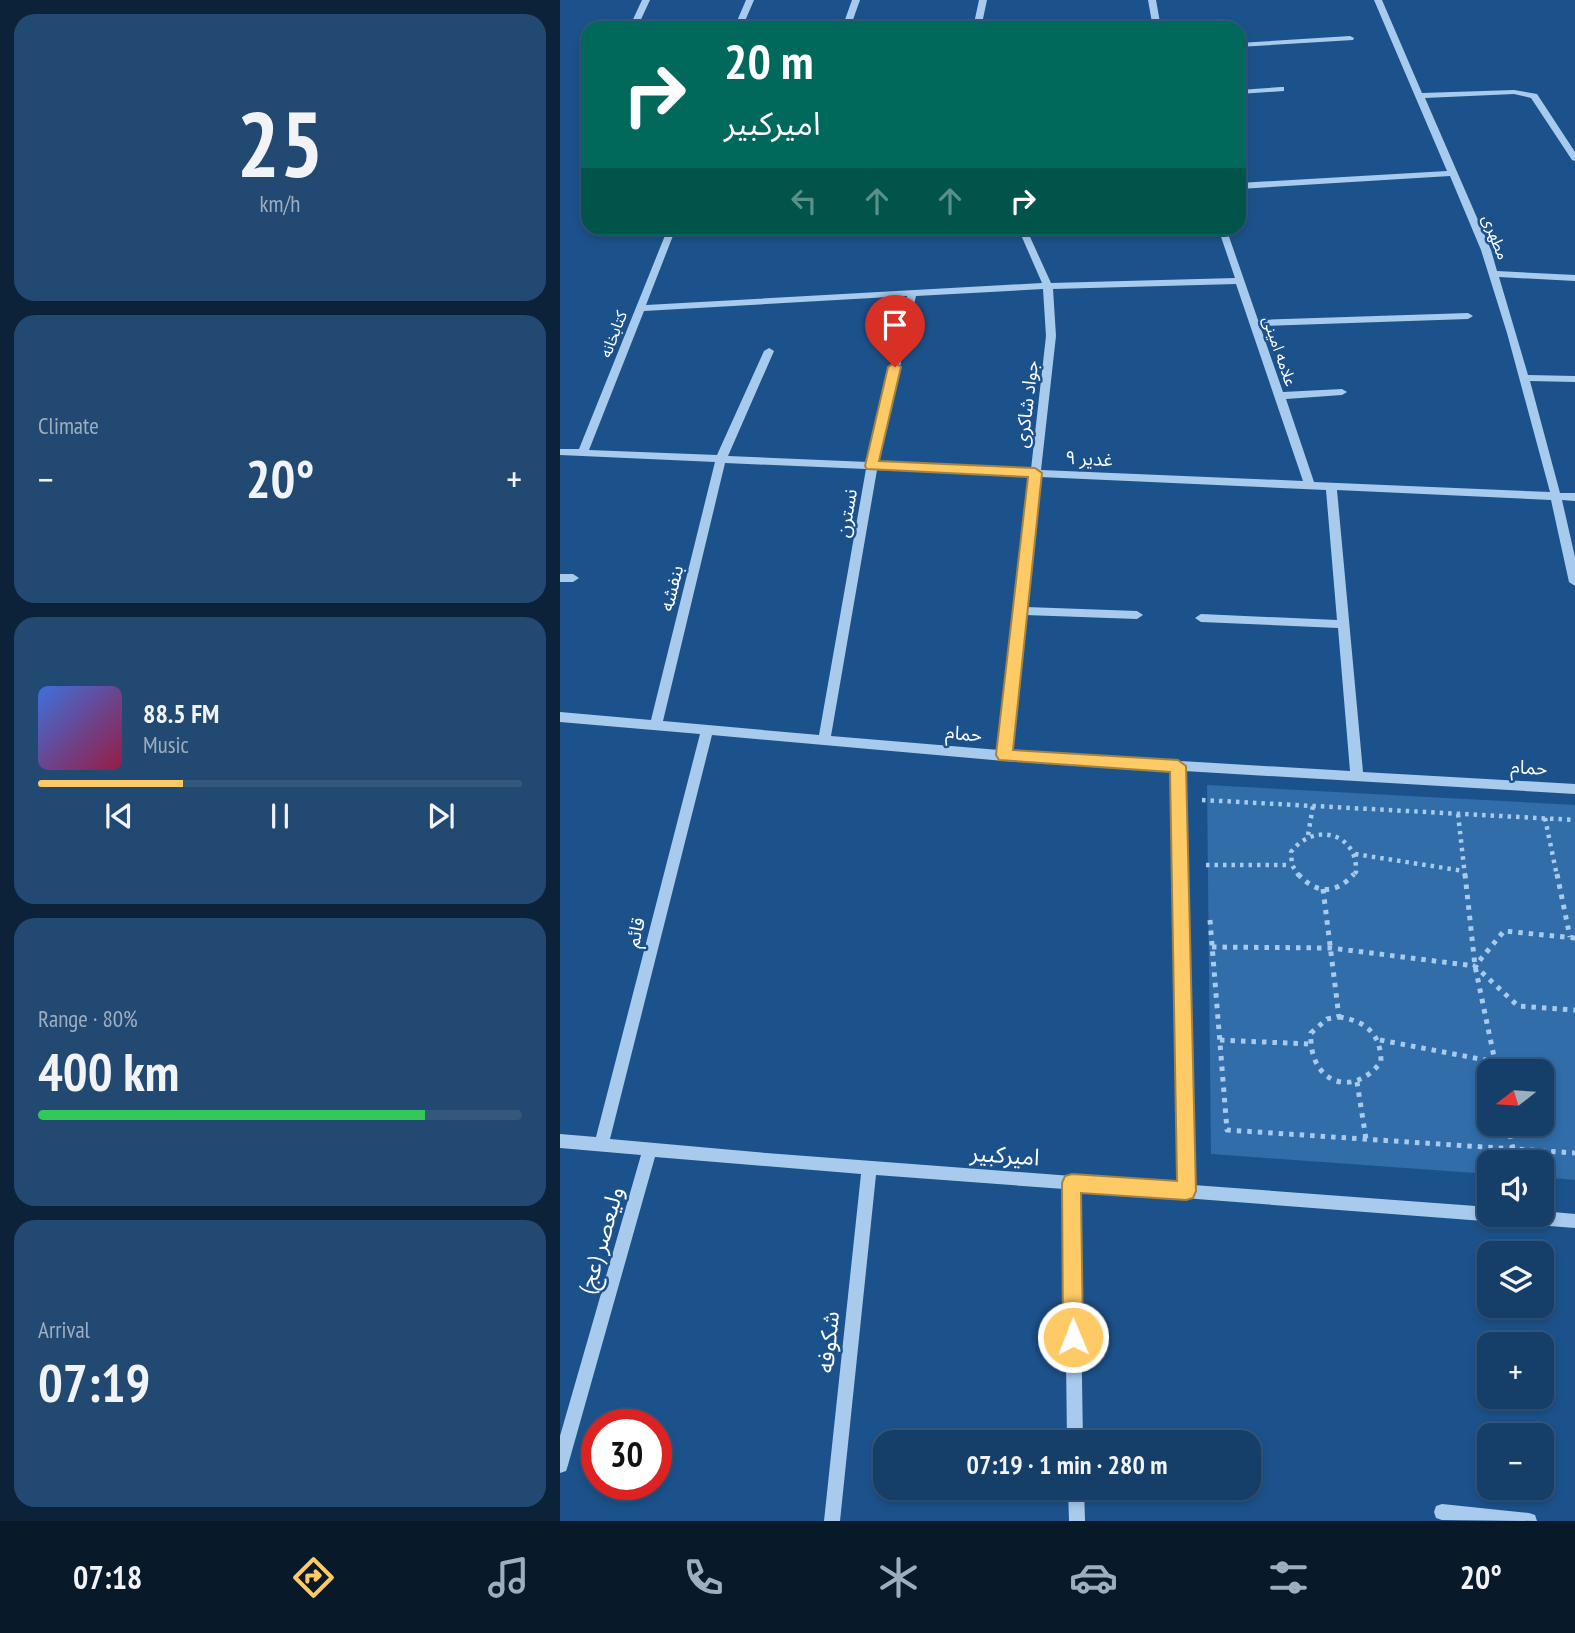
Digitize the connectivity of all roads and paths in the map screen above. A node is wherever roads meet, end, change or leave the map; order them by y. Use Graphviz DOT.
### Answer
graph roads {
  1 [pos="646,0"];
  2 [pos="750,0"];
  3 [pos="856,0"];
  4 [pos="983,0"];
  5 [pos="1152,0"];
  6 [pos="1378,0"];
  7 [pos="636,21"];
  8 [pos="741,21"];
  9 [pos="848,21"];
  10 [pos="978,21"];
  11 [pos="1156,21"];
  12 [pos="1350,37"];
  13 [pos="1246,44"];
  14 [pos="1282,89"];
  15 [pos="1246,92"];
  16 [pos="1418,96"];
  17 [pos="1575,158"];
  18 [pos="1453,173"];
  19 [pos="1246,186"];
  20 [pos="669,235"];
  21 [pos="1025,235"];
  22 [pos="1224,235"];
  23 [pos="1493,274"];
  24 [pos="1575,278"];
  25 [pos="1240,281"];
  26 [pos="1048,286"];
  27 [pos="912,293"];
  28 [pos="640,308"];
  29 [pos="1468,316"];
  30 [pos="1254,323"];
  31 [pos="769,351"];
  32 [pos="1524,378"];
  33 [pos="1575,379"];
  34 [pos="1342,392"];
  35 [pos="1279,396"];
  36 [pos="560,452"];
  37 [pos="583,453"];
  38 [pos="721,459"];
  39 [pos="872,466"];
  40 [pos="1035,473"];
  41 [pos="1310,485"];
  42 [pos="1331,486"];
  43 [pos="1556,496"];
  44 [pos="1575,497"];
  45 [pos="560,578"];
  46 [pos="573,578"];
  47 [pos="1575,582"];
  48 [pos="1020,611"];
  49 [pos="1137,615"];
  50 [pos="1201,618"];
  51 [pos="1343,624"];
  52 [pos="560,717"];
  53 [pos="656,725"];
  54 [pos="707,729"];
  55 [pos="824,740"];
  56 [pos="1004,755"];
  57 [pos="1178,766"];
  58 [pos="1357,777"];
  59 [pos="1575,789"];
  60 [pos="1313,806"];
  61 [pos="1202,813"];
  62 [pos="1458,814"];
  63 [pos="1545,818"];
  64 [pos="1575,820"];
  65 [pos="1308,835"];
  66 [pos="1205,852"];
  67 [pos="1355,854"];
  68 [pos="1206,865"];
  69 [pos="1290,865"];
  70 [pos="1464,871"];
  71 [pos="1207,879"];
  72 [pos="1323,889"];
  73 [pos="1209,906"];
  74 [pos="1572,937"];
  75 [pos="1212,947"];
  76 [pos="1331,948"];
  77 [pos="1475,966"];
  78 [pos="1575,1010"];
  79 [pos="1339,1017"];
  80 [pos="1220,1040"];
  81 [pos="1380,1040"];
  82 [pos="1308,1044"];
  83 [pos="1480,1059"];
  84 [pos="1495,1059"];
  85 [pos="1357,1082"];
  86 [pos="1510,1136"];
  87 [pos="1366,1139"];
  88 [pos="560,1141"];
  89 [pos="601,1145"];
  90 [pos="1513,1149"];
  91 [pos="650,1150"];
  92 [pos="1575,1153"];
  93 [pos="869,1167"];
  94 [pos="1072,1183"];
  95 [pos="1186,1191"];
  96 [pos="1477,1213"];
  97 [pos="1554,1219"];
  98 [pos="1575,1221"];
  99 [pos="1075,1430"];
  100 [pos="560,1465"];
  101 [pos="1076,1500"];
  102 [pos="1441,1512"];
  103 [pos="832,1521"];
  104 [pos="1077,1521"];
  105 [pos="1530,1521"];
  1 -- 7 [label="street"];
  2 -- 8 [label="street"];
  3 -- 9 [label="street"];
  4 -- 10 [label="street"];
  5 -- 11 [label="street"];
  6 -- 16 [label="street, مطهری"];
  12 -- 13 [label="street"];
  14 -- 15 [label="street"];
  16 -- 17 [label="street"];
  16 -- 18 [label="street, مطهری"];
  18 -- 19 [label="street"];
  18 -- 23 [label="street, مطهری"];
  20 -- 28 [label="street, کتابخانه"];
  21 -- 26 [label="street, جواد شاکری"];
  22 -- 25 [label="street, علامه امینی"];
  23 -- 24 [label="street"];
  23 -- 32 [label="street, مطهری"];
  25 -- 26 [label="street"];
  25 -- 30 [label="street, علامه امینی"];
  26 -- 27 [label="street"];
  26 -- 40 [label="street, جواد شاکری"];
  27 -- 28 [label="street"];
  27 -- 39 [label="street, نسترن"];
  28 -- 37 [label="street, کتابخانه"];
  29 -- 30 [label="street"];
  30 -- 35 [label="street, علامه امینی"];
  31 -- 38 [label="street, بنفشه"];
  32 -- 33 [label="street"];
  32 -- 43 [label="street, مطهری"];
  34 -- 35 [label="street"];
  35 -- 41 [label="street, علامه امینی"];
  36 -- 37 [label="street, غدیر ۹"];
  37 -- 38 [label="street, غدیر ۹"];
  38 -- 39 [label="street, غدیر ۹"];
  38 -- 53 [label="street, بنفشه"];
  39 -- 40 [label="street, غدیر ۹"];
  39 -- 55 [label="street, نسترن"];
  40 -- 41 [label="street, غدیر ۹"];
  40 -- 48 [label="street, جواد شاکری"];
  41 -- 42 [label="street, غدیر ۹"];
  42 -- 43 [label="street, غدیر ۹"];
  42 -- 51 [label="street"];
  43 -- 44 [label="street, غدیر ۹"];
  43 -- 47 [label="street, مطهری"];
  45 -- 46 [label="street"];
  48 -- 49 [label="street"];
  48 -- 56 [label="street, جواد شاکری"];
  50 -- 51 [label="street"];
  51 -- 58 [label="street"];
  52 -- 53 [label="street, حمام"];
  53 -- 54 [label="street, حمام"];
  54 -- 55 [label="street, حمام"];
  54 -- 89 [label="street, قائم"];
  55 -- 56 [label="street, حمام"];
  56 -- 57 [label="street, حمام"];
  57 -- 58 [label="street, حمام"];
  57 -- 95 [label="street"];
  58 -- 59 [label="street, حمام"];
  60 -- 61 [label="path"];
  60 -- 62 [label="path"];
  60 -- 65 [label="path"];
  62 -- 63 [label="path"];
  62 -- 70 [label="path"];
  63 -- 64 [label="path"];
  63 -- 74 [label="path"];
  65 -- 67 [label="path"];
  65 -- 69 [label="path"];
  66 -- 68 [label="path"];
  67 -- 70 [label="path"];
  67 -- 72 [label="path"];
  68 -- 69 [label="path"];
  68 -- 71 [label="path"];
  69 -- 72 [label="path"];
  70 -- 77 [label="path"];
  72 -- 76 [label="path"];
  73 -- 75 [label="path"];
  74 -- 77 [label="path"];
  75 -- 76 [label="path"];
  75 -- 80 [label="path"];
  76 -- 77 [label="path"];
  76 -- 79 [label="path"];
  77 -- 78 [label="path"];
  77 -- 84 [label="path"];
  79 -- 81 [label="path"];
  79 -- 82 [label="path"];
  80 -- 82 [label="path"];
  80 -- 87 [label="path"];
  81 -- 83 [label="path"];
  81 -- 85 [label="path"];
  82 -- 85 [label="path"];
  85 -- 87 [label="path"];
  86 -- 90 [label="path"];
  87 -- 90 [label="path"];
  88 -- 89 [label="street, امیرکبیر"];
  89 -- 91 [label="street, امیرکبیر"];
  90 -- 92 [label="path"];
  91 -- 93 [label="street, امیرکبیر"];
  91 -- 100 [label="street, ولیعصر (عج)"];
  93 -- 94 [label="street, امیرکبیر"];
  93 -- 103 [label="street, شکوفه"];
  94 -- 95 [label="street, امیرکبیر"];
  94 -- 99 [label="street"];
  95 -- 96 [label="street, امیرکبیر"];
  97 -- 98 [label="street, امیرکبیر"];
  101 -- 104 [label="street"];
  102 -- 105 [label="street"];
}
